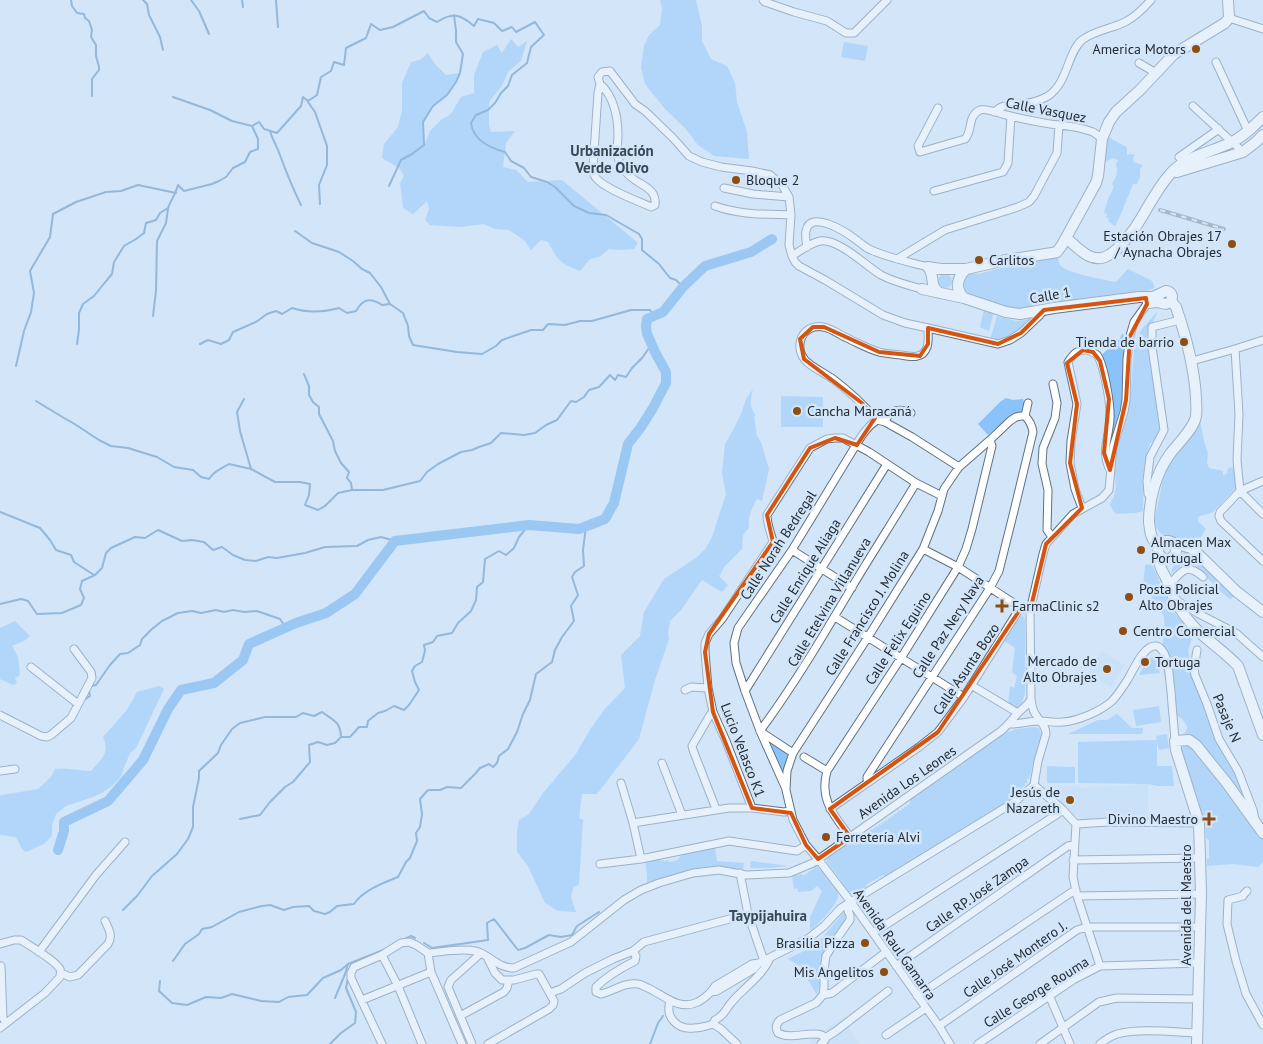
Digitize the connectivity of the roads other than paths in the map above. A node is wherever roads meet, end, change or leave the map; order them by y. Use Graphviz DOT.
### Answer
graph roads {
  1 [pos="763,0"];
  2 [pos="887,0"];
  3 [pos="1152,0"];
  4 [pos="1228,0"];
  5 [pos="1230,18"];
  6 [pos="1263,29"];
  7 [pos="1216,62"];
  8 [pos="1139,63"];
  9 [pos="1156,73"];
  10 [pos="600,84"];
  11 [pos="1193,106"];
  12 [pos="938,108"];
  13 [pos="994,112"];
  14 [pos="1011,116"];
  15 [pos="1263,117"];
  16 [pos="1059,125"];
  17 [pos="1220,129"];
  18 [pos="1248,131"];
  19 [pos="1263,135"];
  20 [pos="1102,139"];
  21 [pos="1232,142"];
  22 [pos="1243,152"];
  23 [pos="1179,157"];
  24 [pos="1169,175"];
  25 [pos="724,188"];
  26 [pos="934,191"];
  27 [pos="789,197"];
  28 [pos="715,206"];
  29 [pos="791,215"];
  30 [pos="1066,238"];
  31 [pos="807,247"];
  32 [pos="792,256"];
  33 [pos="897,259"];
  34 [pos="928,267"];
  35 [pos="945,269"];
  36 [pos="966,269"];
  37 [pos="932,279"];
  38 [pos="958,281"];
  39 [pos="922,289"];
  40 [pos="943,294"];
  41 [pos="964,298"];
  42 [pos="1143,299"];
  43 [pos="1049,309"];
  44 [pos="1180,320"];
  45 [pos="928,328"];
  46 [pos="1263,340"];
  47 [pos="1235,349"];
  48 [pos="1192,361"];
  49 [pos="1053,384"];
  50 [pos="1028,404"];
  51 [pos="911,413"];
  52 [pos="1026,416"];
  53 [pos="877,420"];
  54 [pos="885,422"];
  55 [pos="990,440"];
  56 [pos="856,445"];
  57 [pos="887,464"];
  58 [pos="959,467"];
  59 [pos="1110,470"];
  60 [pos="1263,481"];
  61 [pos="916,483"];
  62 [pos="1240,491"];
  63 [pos="942,496"];
  64 [pos="1151,499"];
  65 [pos="1082,508"];
  66 [pos="1263,514"];
  67 [pos="1052,537"];
  68 [pos="1164,546"];
  69 [pos="923,549"];
  70 [pos="792,550"];
  71 [pos="1195,551"];
  72 [pos="1173,555"];
  73 [pos="1263,561"];
  74 [pos="958,567"];
  75 [pos="822,568"];
  76 [pos="1203,577"];
  77 [pos="1167,581"];
  78 [pos="852,588"];
  79 [pos="990,588"];
  80 [pos="1174,598"];
  81 [pos="1020,608"];
  82 [pos="1030,611"];
  83 [pos="1263,612"];
  84 [pos="835,617"];
  85 [pos="868,637"];
  86 [pos="74,649"];
  87 [pos="1197,650"];
  88 [pos="1263,657"];
  89 [pos="902,658"];
  90 [pos="31,667"];
  91 [pos="932,677"];
  92 [pos="971,685"];
  93 [pos="708,688"];
  94 [pos="685,690"];
  95 [pos="745,691"];
  96 [pos="964,697"];
  97 [pos="1031,699"];
  98 [pos="78,704"];
  99 [pos="713,712"];
  100 [pos="1018,713"];
  101 [pos="0,714"];
  102 [pos="1041,721"];
  103 [pos="1010,724"];
  104 [pos="760,731"];
  105 [pos="1263,735"];
  106 [pos="1175,741"];
  107 [pos="793,752"];
  108 [pos="804,757"];
  109 [pos="662,762"];
  110 [pos="15,769"];
  111 [pos="0,771"];
  112 [pos="827,771"];
  113 [pos="869,782"];
  114 [pos="621,783"];
  115 [pos="1034,785"];
  116 [pos="786,790"];
  117 [pos="752,808"];
  118 [pos="716,809"];
  119 [pos="830,809"];
  120 [pos="1062,809"];
  121 [pos="790,811"];
  122 [pos="682,815"];
  123 [pos="1255,822"];
  124 [pos="633,823"];
  125 [pos="1199,823"];
  126 [pos="1076,824"];
  127 [pos="1263,833"];
  128 [pos="850,837"];
  129 [pos="125,842"];
  130 [pos="806,845"];
  131 [pos="1074,845"];
  132 [pos="1200,858"];
  133 [pos="641,859"];
  134 [pos="818,859"];
  135 [pos="1073,860"];
  136 [pos="600,864"];
  137 [pos="740,874"];
  138 [pos="1247,891"];
  139 [pos="1076,893"];
  140 [pos="1201,894"];
  141 [pos="851,902"];
  142 [pos="748,914"];
  143 [pos="105,921"];
  144 [pos="1087,927"];
  145 [pos="1200,927"];
  146 [pos="874,933"];
  147 [pos="0,944"];
  148 [pos="633,951"];
  149 [pos="39,952"];
  150 [pos="886,952"];
  151 [pos="428,953"];
  152 [pos="480,954"];
  153 [pos="382,955"];
  154 [pos="488,958"];
  155 [pos="764,961"];
  156 [pos="1200,963"];
  157 [pos="1,966"];
  158 [pos="896,966"];
  159 [pos="1100,966"];
  160 [pos="431,972"];
  161 [pos="60,974"];
  162 [pos="509,980"];
  163 [pos="398,986"];
  164 [pos="888,992"];
  165 [pos="550,993"];
  166 [pos="823,995"];
  167 [pos="1049,995"];
  168 [pos="917,996"];
  169 [pos="1198,999"];
  170 [pos="362,1000"];
  171 [pos="670,1001"];
  172 [pos="926,1008"];
  173 [pos="460,1016"];
  174 [pos="714,1024"];
  175 [pos="1263,1025"];
  176 [pos="3,1026"];
  177 [pos="939,1026"];
  178 [pos="1063,1028"];
  179 [pos="1198,1033"];
  180 [pos="886,1035"];
  181 [pos="823,1041"];
  182 [pos="491,1043"];
  183 [pos="947,1043"];
  184 [pos="382,1044"];
  185 [pos="422,1044"];
  186 [pos="462,1044"];
  187 [pos="472,1044"];
  188 [pos="737,1044"];
  189 [pos="978,1044"];
  190 [pos="1040,1044"];
  191 [pos="1070,1044"];
  192 [pos="1100,1044"];
  193 [pos="1197,1044"];
  1 -- 2 [label="street"];
  3 -- 13 [label="street"];
  4 -- 5 [label="main road"];
  5 -- 6 [label="street"];
  5 -- 9 [label="main road"];
  7 -- 18 [label="street"];
  8 -- 9 [label="street"];
  9 -- 20 [label="main road"];
  10 -- 10 [label="street"];
  10 -- 27 [label="street"];
  11 -- 17 [label="street"];
  12 -- 13 [label="street, Calle Vasquez"];
  13 -- 14 [label="street, Calle Vasquez"];
  14 -- 16 [label="street, Calle Vasquez"];
  14 -- 26 [label="street"];
  15 -- 18 [label="main road"];
  16 -- 20 [label="street, Calle Vasquez"];
  16 -- 33 [label="street"];
  17 -- 21 [label="street"];
  17 -- 23 [label="street"];
  18 -- 21 [label="main road"];
  19 -- 22 [label="main road"];
  20 -- 30 [label="main road"];
  21 -- 22 [label="street"];
  21 -- 24 [label="main road"];
  22 -- 24 [label="main road"];
  24 -- 30 [label="main road"];
  25 -- 27 [label="street"];
  27 -- 29 [label="street"];
  28 -- 29 [label="street"];
  29 -- 32 [label="street"];
  30 -- 36 [label="main road"];
  31 -- 32 [label="street"];
  31 -- 33 [label="street"];
  31 -- 39 [label="street"];
  32 -- 45 [label="street"];
  33 -- 34 [label="street"];
  34 -- 35 [label="main road"];
  34 -- 37 [label="main road"];
  35 -- 36 [label="main road"];
  35 -- 37 [label="main road"];
  35 -- 38 [label="main road"];
  36 -- 38 [label="main road"];
  37 -- 39 [label="main road"];
  37 -- 40 [label="main road"];
  38 -- 40 [label="main road"];
  38 -- 41 [label="main road"];
  39 -- 40 [label="main road, Calle 1"];
  40 -- 41 [label="main road, Calle 1"];
  41 -- 43 [label="main road, Calle 1"];
  42 -- 43 [label="main road, Calle 1"];
  42 -- 44 [label="main road, Calle 1"];
  42 -- 59 [label="street"];
  43 -- 45 [label="street"];
  44 -- 48 [label="main road"];
  44 -- 64 [label="street"];
  45 -- 53 [label="street"];
  46 -- 47 [label="street"];
  47 -- 48 [label="street"];
  47 -- 62 [label="street"];
  48 -- 64 [label="main road"];
  49 -- 67 [label="street"];
  50 -- 52 [label="street"];
  51 -- 54 [label="street"];
  52 -- 55 [label="street, Calle Francisco J. Molina"];
  52 -- 79 [label="street, Calle Paz Nery Nava"];
  53 -- 54 [label="street"];
  53 -- 56 [label="street, Calle Norah Bedregal"];
  54 -- 58 [label="street"];
  55 -- 58 [label="street, Calle Francisco J. Molina"];
  55 -- 74 [label="street, Calle Felix Eguino"];
  56 -- 57 [label="street"];
  56 -- 70 [label="street, Calle Norah Bedregal"];
  56 -- 93 [label="street, Lucio Velasco K1"];
  57 -- 61 [label="street"];
  57 -- 75 [label="street, Calle Enrique Aliaga"];
  58 -- 63 [label="street, Calle Francisco J. Molina"];
  59 -- 65 [label="street"];
  59 -- 65 [label="street"];
  60 -- 62 [label="street"];
  61 -- 63 [label="street"];
  61 -- 78 [label="street, Calle Etelvina Villanueva"];
  62 -- 66 [label="street"];
  62 -- 73 [label="street"];
  63 -- 69 [label="street, Calle Francisco J. Molina"];
  64 -- 68 [label="main road"];
  65 -- 67 [label="street"];
  67 -- 82 [label="street"];
  68 -- 71 [label="main road"];
  68 -- 72 [label="main road"];
  68 -- 72 [label="main road"];
  68 -- 77 [label="main road"];
  69 -- 74 [label="street"];
  69 -- 85 [label="street, Calle Francisco J. Molina"];
  70 -- 75 [label="street"];
  70 -- 95 [label="street, Calle Norah Bedregal"];
  71 -- 72 [label="main road"];
  71 -- 83 [label="main road"];
  72 -- 77 [label="main road"];
  74 -- 79 [label="street"];
  74 -- 89 [label="street, Calle Felix Eguino"];
  75 -- 78 [label="street"];
  75 -- 95 [label="street, Calle Enrique Aliaga"];
  76 -- 77 [label="street"];
  77 -- 80 [label="main road"];
  78 -- 84 [label="street, Calle Etelvina Villanueva"];
  79 -- 81 [label="street"];
  79 -- 91 [label="street, Calle Paz Nery Nava"];
  80 -- 88 [label="street"];
  80 -- 105 [label="main road"];
  81 -- 82 [label="street"];
  81 -- 92 [label="street, Calle Asunta Bozo"];
  82 -- 97 [label="street"];
  84 -- 85 [label="street"];
  84 -- 104 [label="street, Calle Etelvina Villanueva"];
  85 -- 89 [label="street"];
  85 -- 107 [label="street, Calle Francisco J. Molina"];
  86 -- 98 [label="street"];
  87 -- 123 [label="street, Pasaje N"];
  89 -- 91 [label="street"];
  89 -- 112 [label="street, Calle Felix Eguino"];
  90 -- 98 [label="street"];
  91 -- 96 [label="street"];
  91 -- 113 [label="street, Calle Paz Nery Nava"];
  92 -- 96 [label="street, Calle Asunta Bozo"];
  92 -- 100 [label="street"];
  93 -- 94 [label="street"];
  93 -- 99 [label="street, Lucio Velasco K1"];
  95 -- 104 [label="street, Calle Norah Bedregal"];
  96 -- 113 [label="street, Calle Asunta Bozo"];
  97 -- 100 [label="street, Avenida Los Leones"];
  97 -- 102 [label="street"];
  98 -- 101 [label="street"];
  99 -- 117 [label="street, Lucio Velasco K1"];
  99 -- 118 [label="street"];
  100 -- 103 [label="street, Avenida Los Leones"];
  102 -- 103 [label="street"];
  102 -- 106 [label="street"];
  102 -- 115 [label="street"];
  103 -- 128 [label="street, Avenida Los Leones"];
  104 -- 107 [label="street"];
  104 -- 116 [label="street, Calle Norah Bedregal"];
  106 -- 123 [label="main road"];
  106 -- 125 [label="main road, Avenida del Maestro"];
  107 -- 116 [label="street, Calle Francisco J. Molina"];
  108 -- 112 [label="street"];
  109 -- 122 [label="street"];
  110 -- 111 [label="street"];
  112 -- 119 [label="street, Calle Felix Eguino"];
  113 -- 119 [label="street, Calle Asunta Bozo"];
  114 -- 124 [label="street"];
  115 -- 120 [label="street"];
  115 -- 141 [label="street"];
  116 -- 121 [label="street, Calle Francisco J. Molina"];
  117 -- 118 [label="street"];
  117 -- 121 [label="street"];
  118 -- 122 [label="street"];
  119 -- 128 [label="street, Calle Felix Eguino"];
  120 -- 126 [label="street"];
  120 -- 146 [label="street"];
  121 -- 130 [label="street, Calle Francisco J. Molina"];
  122 -- 124 [label="street"];
  123 -- 127 [label="main road"];
  124 -- 133 [label="street"];
  125 -- 126 [label="street"];
  125 -- 132 [label="main road, Avenida del Maestro"];
  126 -- 131 [label="street"];
  128 -- 134 [label="street, Avenida Los Leones"];
  129 -- 149 [label="street"];
  130 -- 133 [label="street"];
  130 -- 134 [label="street, Calle Francisco J. Molina"];
  131 -- 135 [label="street"];
  131 -- 158 [label="street, Calle RP. José Zampa"];
  132 -- 135 [label="street"];
  132 -- 140 [label="main road, Avenida del Maestro"];
  133 -- 136 [label="street"];
  134 -- 137 [label="street, Avenida Los Leones"];
  134 -- 141 [label="street, Avenida Raul Gamarra"];
  135 -- 139 [label="street"];
  137 -- 142 [label="street"];
  137 -- 154 [label="street, Avenida Los Leones"];
  138 -- 175 [label="street"];
  139 -- 140 [label="street"];
  139 -- 144 [label="street"];
  139 -- 168 [label="street"];
  140 -- 145 [label="main road, Avenida del Maestro"];
  141 -- 146 [label="street, Avenida Raul Gamarra"];
  141 -- 155 [label="street"];
  141 -- 166 [label="street"];
  142 -- 148 [label="street"];
  142 -- 155 [label="street"];
  143 -- 161 [label="street"];
  144 -- 145 [label="street, Calle José Montero J."];
  144 -- 159 [label="street"];
  144 -- 177 [label="street, Calle José Montero J."];
  145 -- 156 [label="main road, Avenida del Maestro"];
  146 -- 150 [label="street, Avenida Raul Gamarra"];
  147 -- 149 [label="street"];
  148 -- 165 [label="street"];
  148 -- 171 [label="street"];
  149 -- 161 [label="street"];
  150 -- 158 [label="street, Avenida Raul Gamarra"];
  150 -- 166 [label="street"];
  151 -- 152 [label="street, Avenida Los Leones"];
  151 -- 153 [label="street"];
  151 -- 160 [label="street"];
  152 -- 154 [label="street, Avenida Los Leones"];
  152 -- 173 [label="street"];
  153 -- 163 [label="street"];
  153 -- 170 [label="street"];
  154 -- 162 [label="street"];
  155 -- 171 [label="street"];
  155 -- 174 [label="street"];
  156 -- 159 [label="street, Calle George Rouma"];
  156 -- 169 [label="main road, Avenida del Maestro"];
  157 -- 176 [label="street"];
  158 -- 168 [label="street, Avenida Raul Gamarra"];
  159 -- 167 [label="street, Calle George Rouma"];
  160 -- 163 [label="street"];
  160 -- 186 [label="street"];
  161 -- 176 [label="street"];
  162 -- 165 [label="street"];
  162 -- 173 [label="street"];
  163 -- 170 [label="street"];
  163 -- 185 [label="street"];
  164 -- 181 [label="street"];
  165 -- 182 [label="street"];
  166 -- 181 [label="street"];
  167 -- 178 [label="street"];
  167 -- 189 [label="street, Calle George Rouma"];
  168 -- 172 [label="street, Avenida Raul Gamarra"];
  169 -- 178 [label="street"];
  169 -- 179 [label="main road, Avenida del Maestro"];
  170 -- 184 [label="street"];
  171 -- 174 [label="street"];
  172 -- 177 [label="street, Avenida Raul Gamarra"];
  172 -- 180 [label="street"];
  173 -- 187 [label="street"];
  174 -- 188 [label="street"];
  177 -- 183 [label="street, Avenida Raul Gamarra"];
  178 -- 190 [label="street"];
  178 -- 191 [label="street"];
  179 -- 192 [label="street"];
  179 -- 193 [label="main road, Avenida del Maestro"];
}
